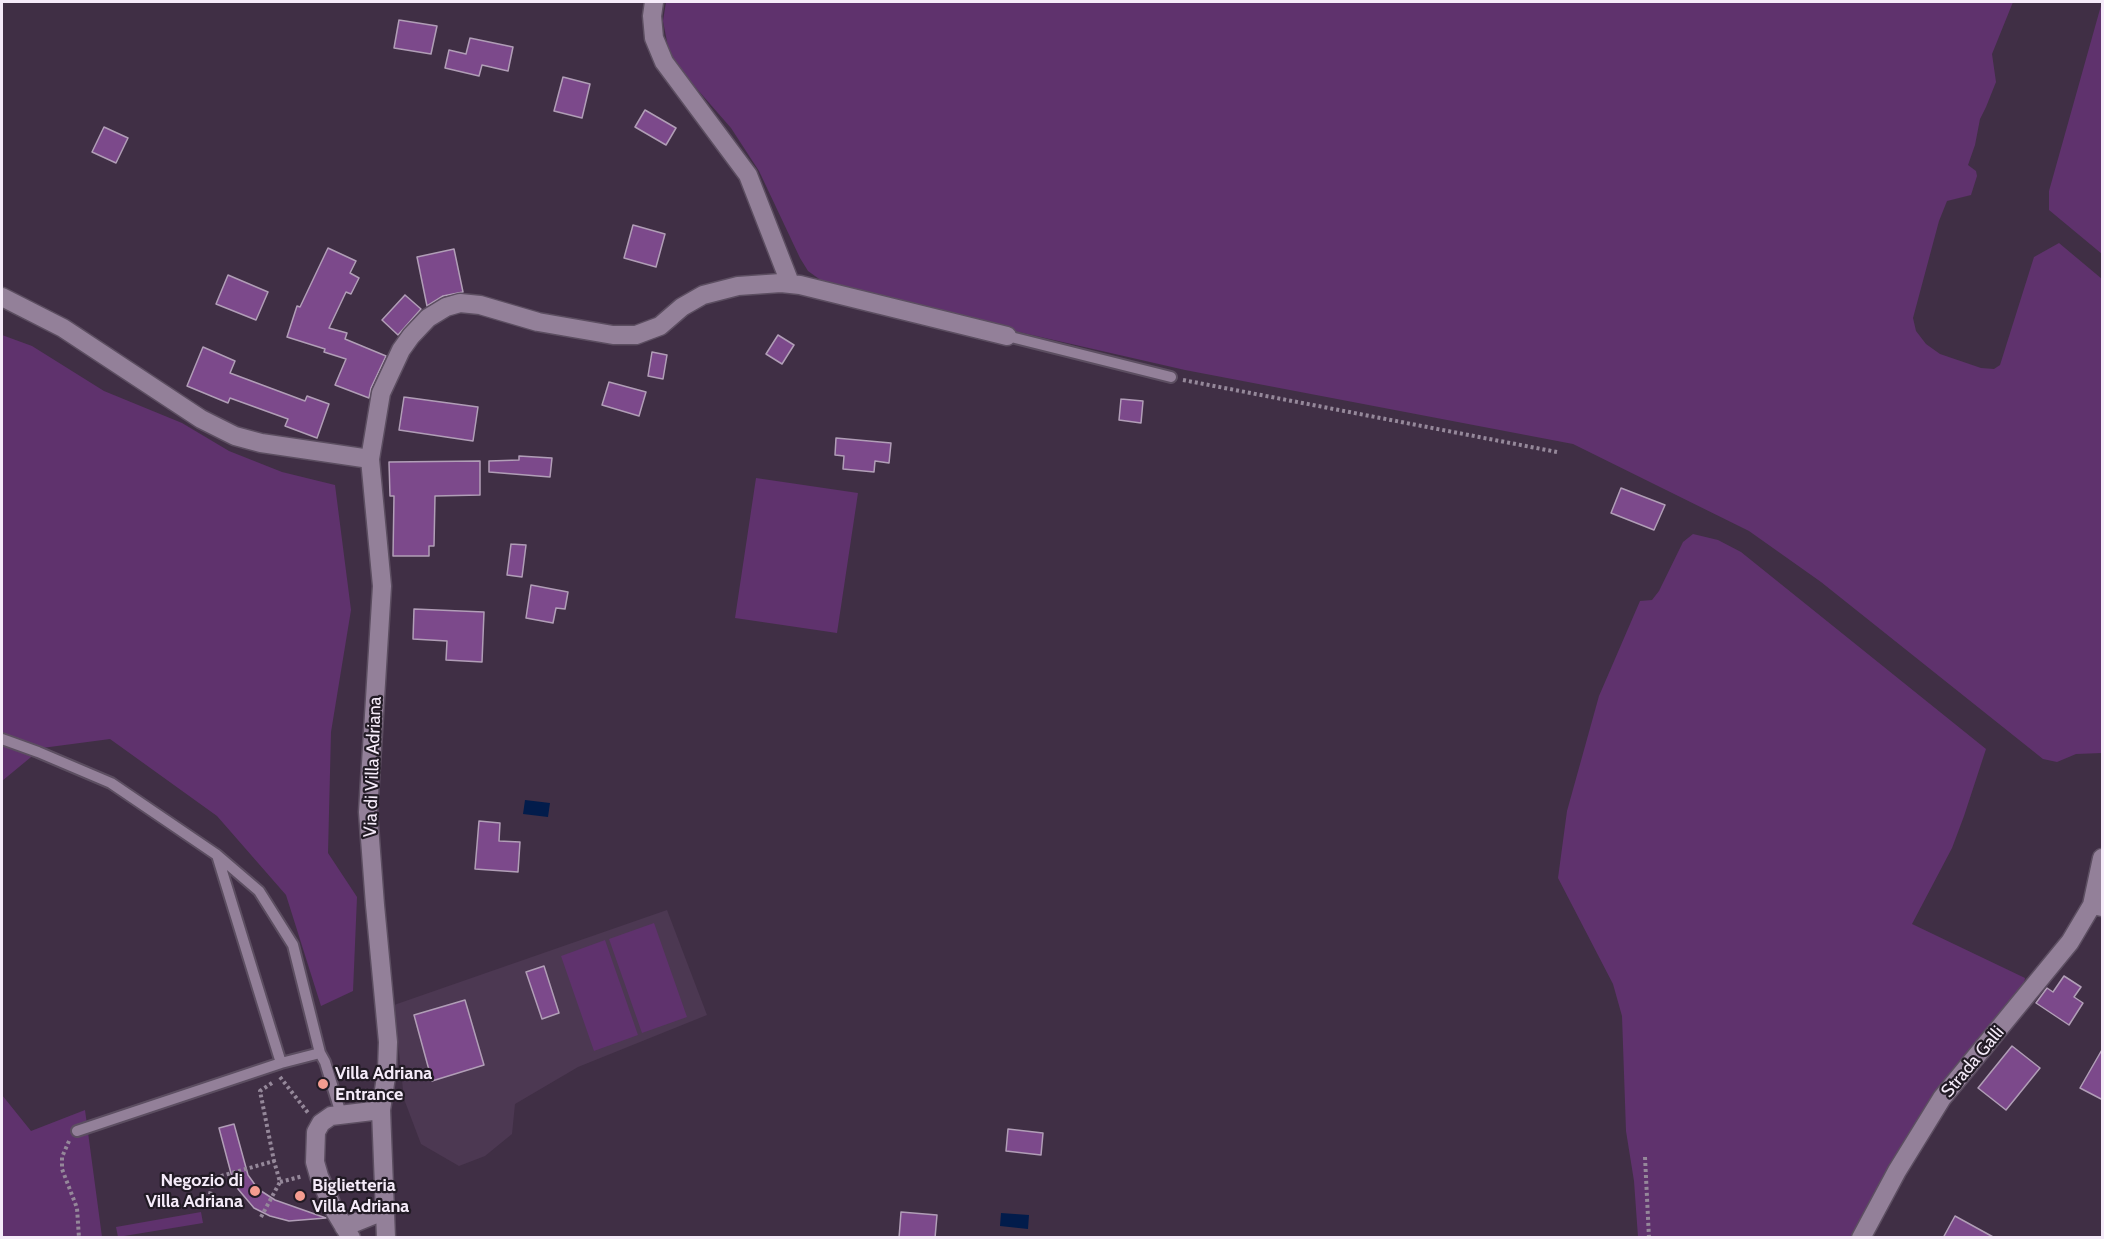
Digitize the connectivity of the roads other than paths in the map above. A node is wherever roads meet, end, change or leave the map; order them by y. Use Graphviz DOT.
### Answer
graph roads {
  1 [pos="654,2"];
  2 [pos="790,283"];
  3 [pos="2,297"];
  4 [pos="1007,336"];
  5 [pos="1171,377"];
  6 [pos="370,459"];
  7 [pos="2,739"];
  8 [pos="217,855"];
  9 [pos="2103,858"];
  10 [pos="2097,906"];
  11 [pos="320,1053"];
  12 [pos="281,1063"];
  13 [pos="381,1110"];
  14 [pos="341,1114"];
  15 [pos="77,1131"];
  16 [pos="386,1210"];
  17 [pos="348,1232"];
  18 [pos="386,1238"];
  19 [pos="1861,1238"];
  1 -- 2 [label="street"];
  2 -- 4 [label="street, Via di Villa Adriana"];
  2 -- 6 [label="street, Via di Villa Adriana"];
  3 -- 6 [label="street"];
  4 -- 5 [label="lane"];
  6 -- 13 [label="street, Via di Villa Adriana"];
  7 -- 8 [label="lane"];
  8 -- 11 [label="lane"];
  8 -- 12 [label="lane"];
  9 -- 10 [label="street, Strada Galli"];
  10 -- 19 [label="street, Strada Galli"];
  11 -- 12 [label="lane"];
  11 -- 14 [label="lane"];
  12 -- 15 [label="lane"];
  13 -- 14 [label="street"];
  13 -- 16 [label="street, Via di Villa Adriana"];
  14 -- 17 [label="street"];
  16 -- 17 [label="street"];
  16 -- 18 [label="street, Via di Villa Adriana"];
}
